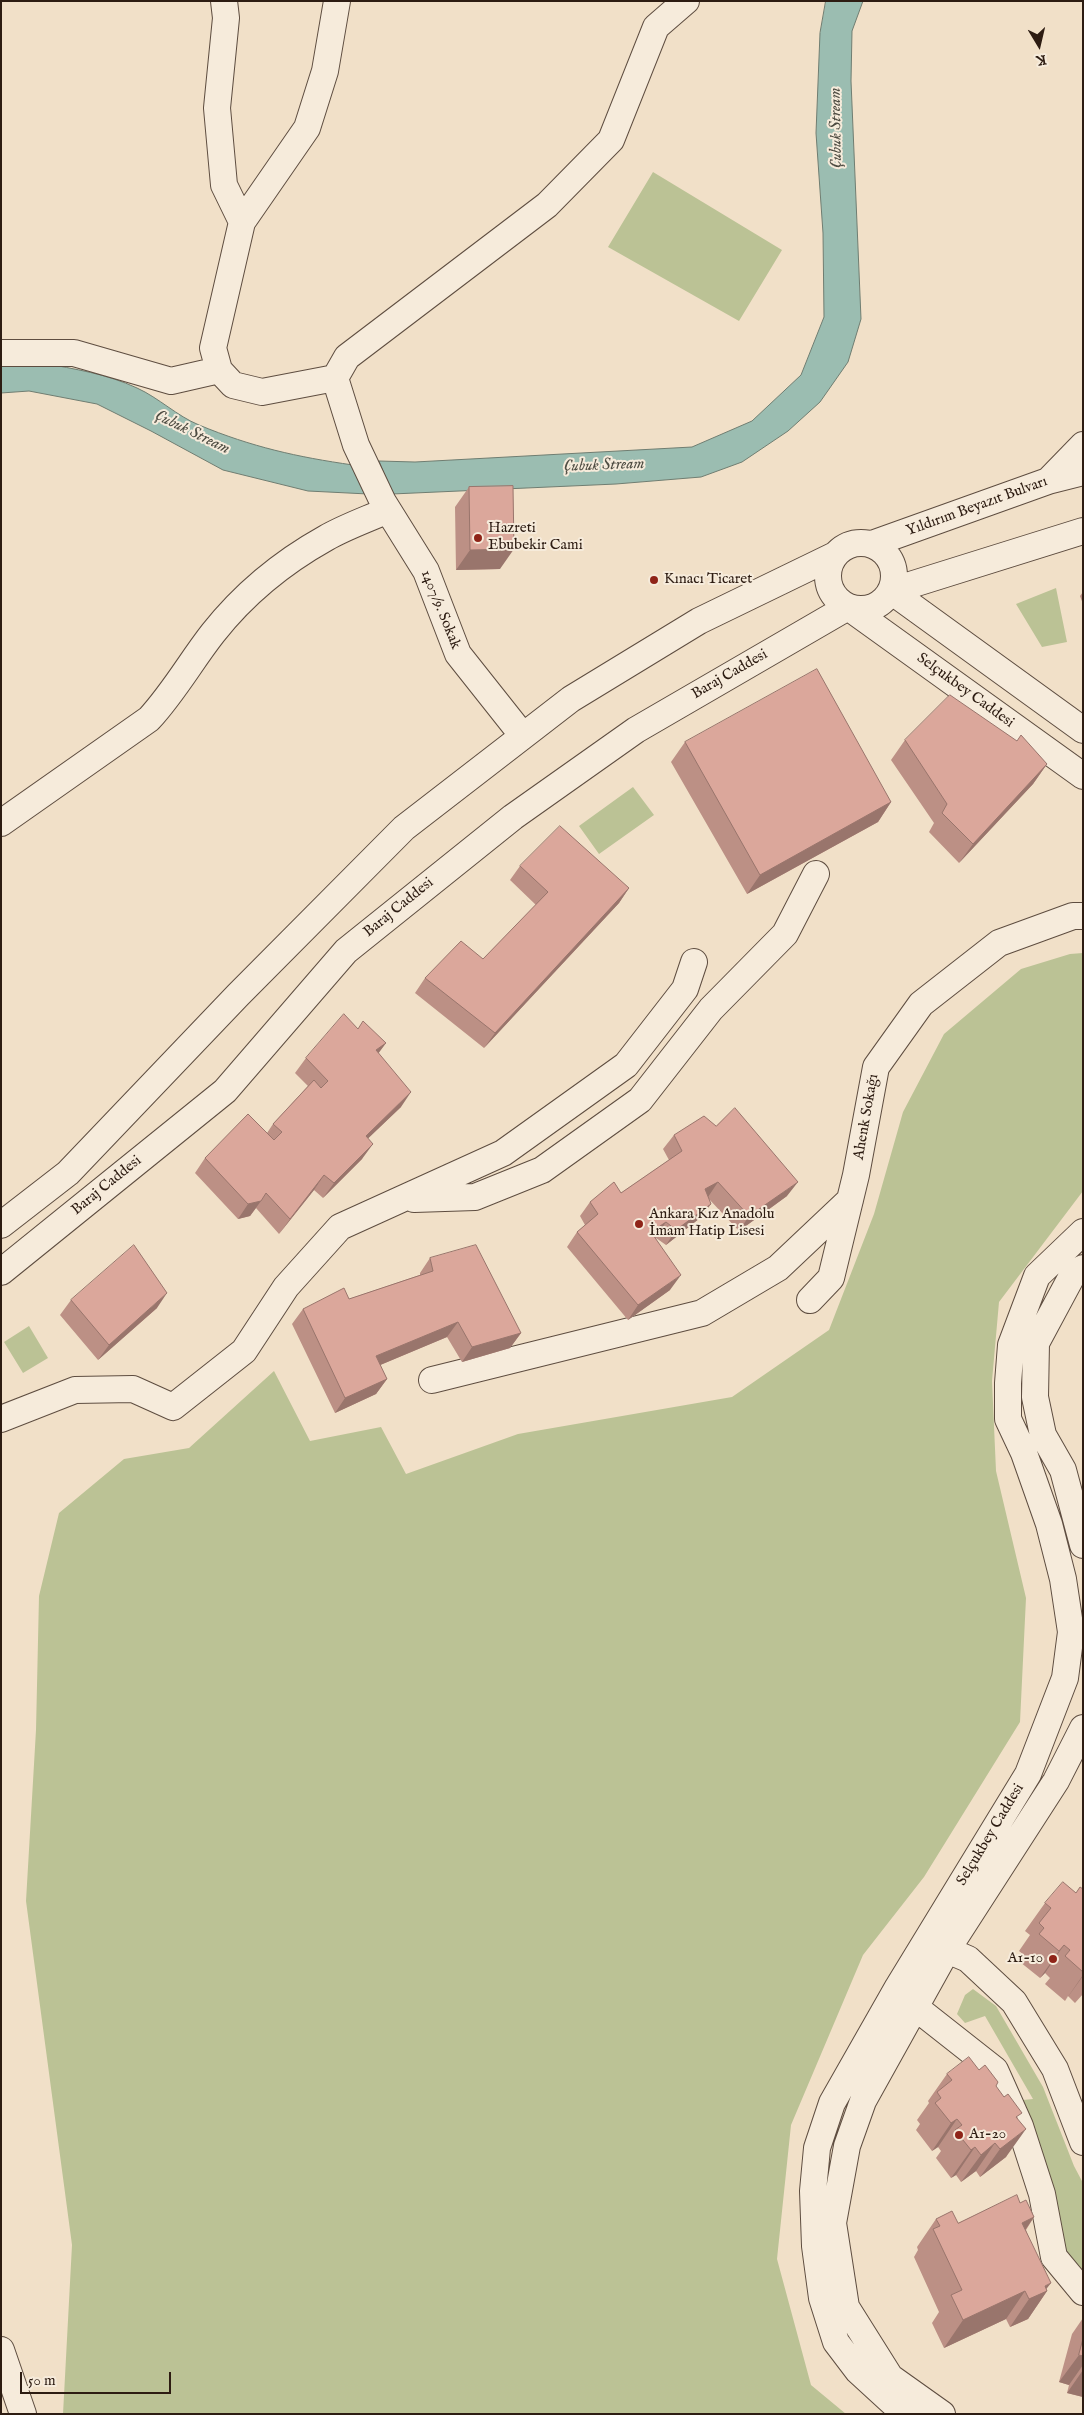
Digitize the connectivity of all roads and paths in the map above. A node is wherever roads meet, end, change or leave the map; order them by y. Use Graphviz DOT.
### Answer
graph roads {
  1 [pos="224,1"];
  2 [pos="337,1"];
  3 [pos="686,1"];
  4 [pos="242,222"];
  5 [pos="1,353"];
  6 [pos="219,370"];
  7 [pos="335,378"];
  8 [pos="1083,445"];
  9 [pos="1083,472"];
  10 [pos="1048,481"];
  11 [pos="386,506"];
  12 [pos="1083,531"];
  13 [pos="872,544"];
  14 [pos="835,555"];
  15 [pos="892,591"];
  16 [pos="848,607"];
  17 [pos="1083,730"];
  18 [pos="523,736"];
  19 [pos="1083,776"];
  20 [pos="1,823"];
  21 [pos="816,874"];
  22 [pos="1083,916"];
  23 [pos="694,962"];
  24 [pos="403,1199"];
  25 [pos="850,1200"];
  26 [pos="1,1225"];
  27 [pos="1083,1232"];
  28 [pos="1083,1268"];
  29 [pos="1,1272"];
  30 [pos="810,1300"];
  31 [pos="432,1380"];
  32 [pos="1,1419"];
  33 [pos="1083,1545"];
  34 [pos="1083,1728"];
  35 [pos="947,1950"];
  36 [pos="916,2007"];
  37 [pos="1083,2142"];
  38 [pos="1083,2292"];
  39 [pos="1,2350"];
  40 [pos="23,2414"];
  41 [pos="905,2414"];
  42 [pos="942,2414"];
  1 -- 4 [label="street"];
  2 -- 4 [label="street"];
  3 -- 7 [label="street"];
  4 -- 6 [label="street"];
  5 -- 6 [label="street"];
  6 -- 7 [label="street"];
  7 -- 11 [label="street, 1407/9. Sokak"];
  8 -- 10 [label="street"];
  9 -- 10 [label="street, Yıldırım Beyazıt Bulvarı"];
  10 -- 13 [label="street, Yıldırım Beyazıt Bulvarı"];
  11 -- 18 [label="street, 1407/9. Sokak"];
  11 -- 20 [label="street"];
  12 -- 15 [label="street"];
  13 -- 14 [label="street"];
  13 -- 15 [label="street"];
  14 -- 16 [label="street"];
  14 -- 18 [label="street"];
  15 -- 16 [label="street"];
  15 -- 17 [label="street"];
  16 -- 19 [label="street, Selçukbey Caddesi"];
  16 -- 29 [label="street, Baraj Caddesi"];
  18 -- 26 [label="street"];
  21 -- 24 [label="street"];
  22 -- 25 [label="street, Ahenk Sokağı"];
  23 -- 24 [label="street"];
  24 -- 32 [label="street"];
  25 -- 30 [label="street, Ahenk Sokağı"];
  25 -- 31 [label="street"];
  27 -- 41 [label="street, Selçukbey Caddesi"];
  28 -- 33 [label="street"];
  34 -- 35 [label="street, Selçukbey Caddesi"];
  35 -- 36 [label="street, Selçukbey Caddesi"];
  35 -- 37 [label="street"];
  36 -- 38 [label="street"];
  36 -- 42 [label="street, Selçukbey Caddesi"];
  39 -- 40 [label="street"];
}
